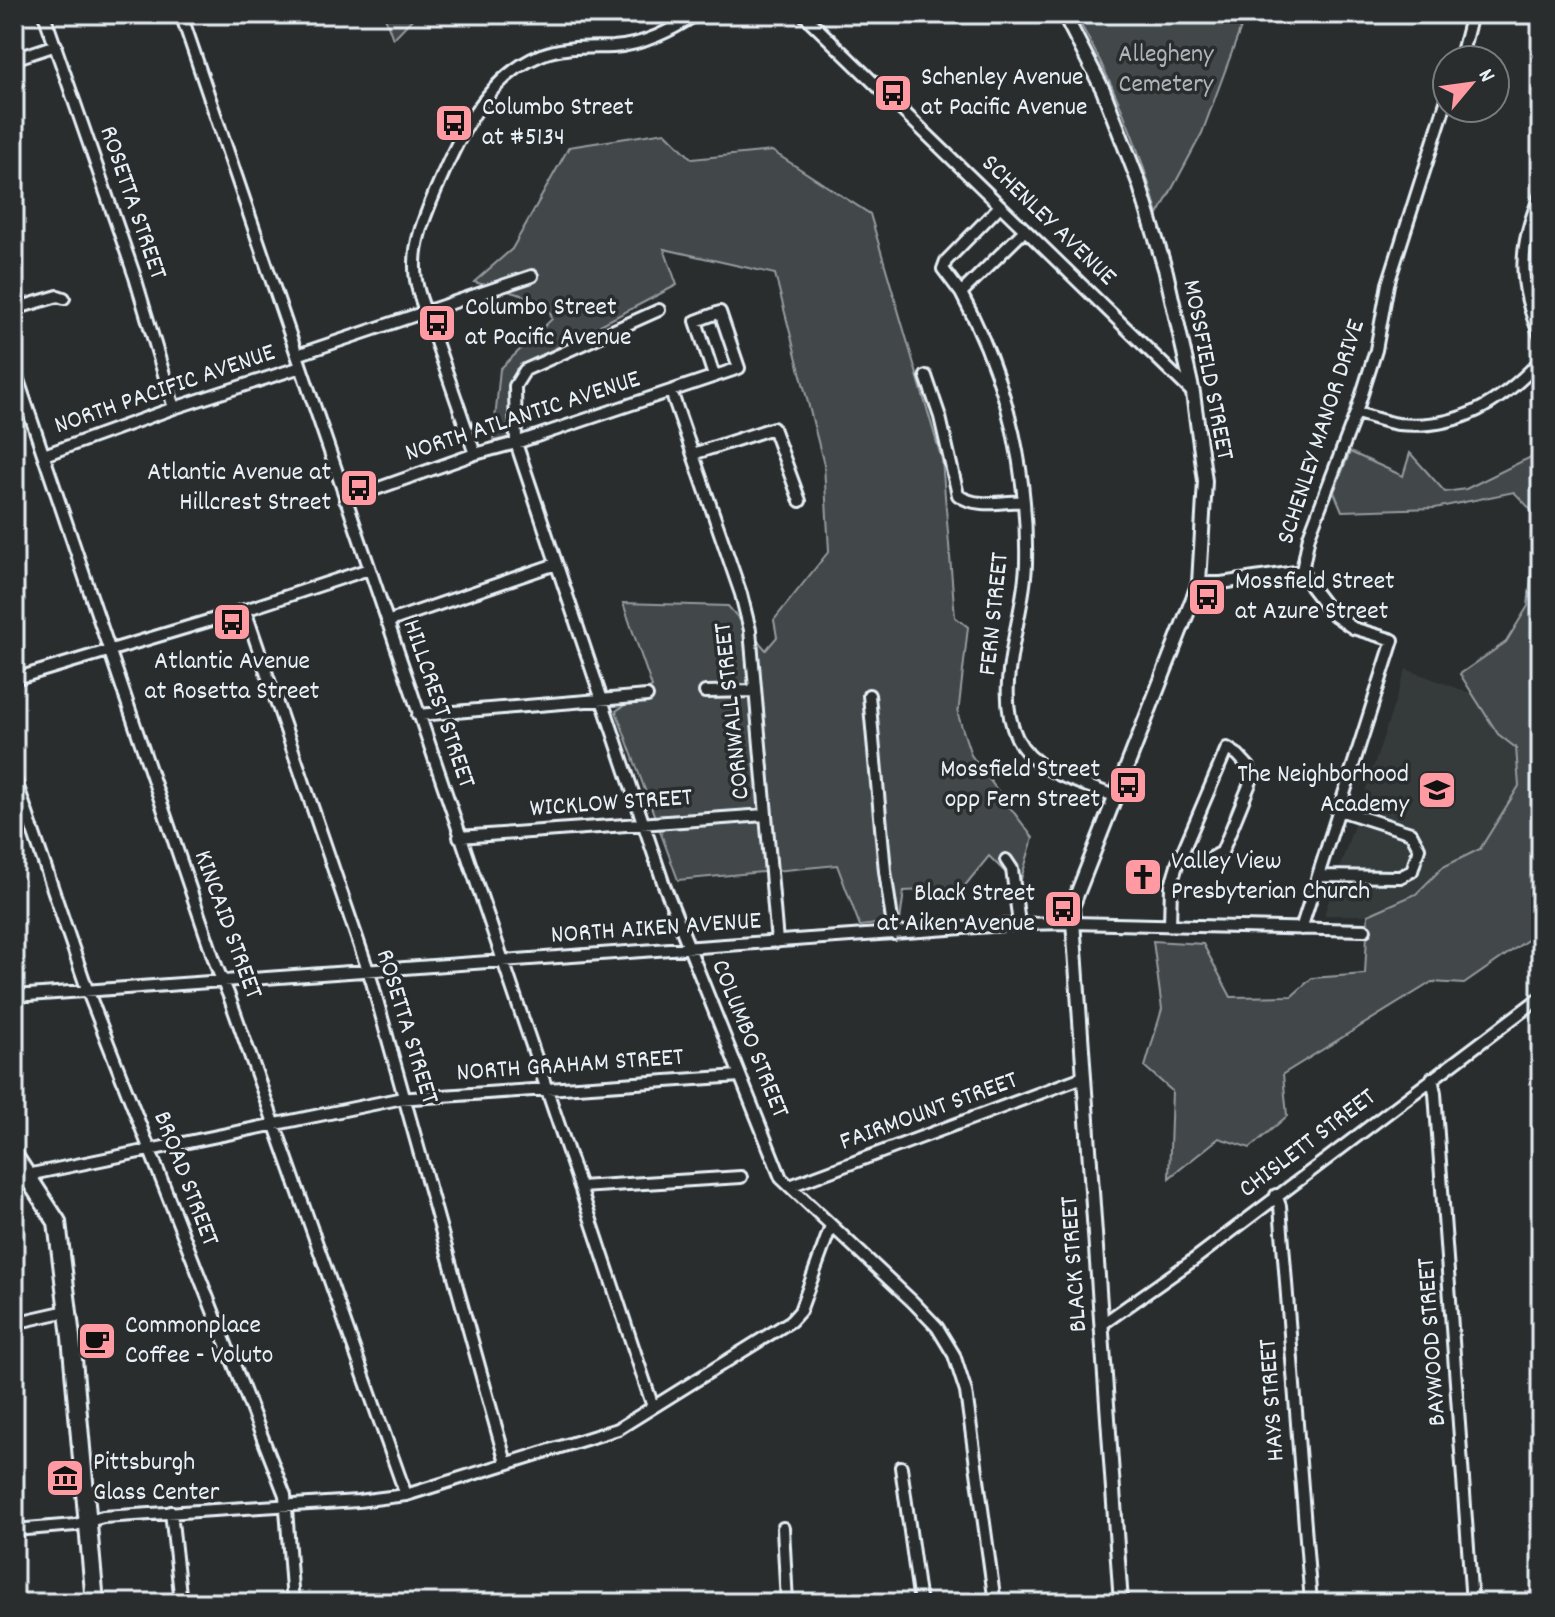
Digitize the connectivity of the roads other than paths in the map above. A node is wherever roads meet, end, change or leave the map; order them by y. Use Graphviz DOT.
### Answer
graph roads {
  1 [pos="44,14"];
  2 [pos="181,14"];
  3 [pos="697,14"];
  4 [pos="803,14"];
  5 [pos="1064,14"];
  6 [pos="1472,14"];
  7 [pos="1464,44"];
  8 [pos="56,45"];
  9 [pos="14,59"];
  10 [pos="1439,124"];
  11 [pos="1541,194"];
  12 [pos="1000,206"];
  13 [pos="1025,230"];
  14 [pos="532,276"];
  15 [pos="961,293"];
  16 [pos="64,298"];
  17 [pos="14,309"];
  18 [pos="659,310"];
  19 [pos="426,313"];
  20 [pos="1541,337"];
  21 [pos="297,355"];
  22 [pos="1541,360"];
  23 [pos="301,367"];
  24 [pos="14,368"];
  25 [pos="714,376"];
  26 [pos="926,376"];
  27 [pos="671,391"];
  28 [pos="1193,393"];
  29 [pos="174,408"];
  30 [pos="1356,413"];
  31 [pos="516,443"];
  32 [pos="475,454"];
  33 [pos="693,454"];
  34 [pos="44,455"];
  35 [pos="345,500"];
  36 [pos="800,501"];
  37 [pos="1022,501"];
  38 [pos="556,564"];
  39 [pos="369,569"];
  40 [pos="1302,571"];
  41 [pos="1199,583"];
  42 [pos="245,610"];
  43 [pos="387,622"];
  44 [pos="110,648"];
  45 [pos="14,679"];
  46 [pos="754,691"];
  47 [pos="705,692"];
  48 [pos="869,695"];
  49 [pos="647,696"];
  50 [pos="604,701"];
  51 [pos="418,715"];
  52 [pos="14,775"];
  53 [pos="1114,796"];
  54 [pos="1339,810"];
  55 [pos="765,815"];
  56 [pos="645,823"];
  57 [pos="459,837"];
  58 [pos="1181,856"];
  59 [pos="1006,860"];
  60 [pos="1318,876"];
  61 [pos="1072,923"];
  62 [pos="1019,924"];
  63 [pos="1170,926"];
  64 [pos="1301,929"];
  65 [pos="1365,930"];
  66 [pos="894,934"];
  67 [pos="777,942"];
  68 [pos="689,948"];
  69 [pos="502,962"];
  70 [pos="368,972"];
  71 [pos="223,982"];
  72 [pos="88,992"];
  73 [pos="14,996"];
  74 [pos="1541,997"];
  75 [pos="740,1076"];
  76 [pos="1083,1077"];
  77 [pos="1432,1078"];
  78 [pos="546,1090"];
  79 [pos="406,1099"];
  80 [pos="274,1124"];
  81 [pos="149,1149"];
  82 [pos="14,1156"];
  83 [pos="27,1175"];
  84 [pos="741,1177"];
  85 [pos="790,1186"];
  86 [pos="580,1187"];
  87 [pos="1276,1195"];
  88 [pos="831,1226"];
  89 [pos="67,1311"];
  90 [pos="14,1323"];
  91 [pos="1101,1325"];
  92 [pos="653,1407"];
  93 [pos="506,1463"];
  94 [pos="901,1467"];
  95 [pos="406,1495"];
  96 [pos="286,1505"];
  97 [pos="171,1512"];
  98 [pos="88,1521"];
  99 [pos="783,1528"];
  100 [pos="14,1530"];
  101 [pos="95,1603"];
  102 [pos="181,1603"];
  103 [pos="293,1603"];
  104 [pos="787,1603"];
  105 [pos="920,1603"];
  106 [pos="995,1603"];
  107 [pos="1121,1603"];
  108 [pos="1311,1603"];
  109 [pos="1472,1603"];
  1 -- 8 [label="street, ROSETTA STREET"];
  2 -- 21 [label="street, HILLCREST STREET"];
  3 -- 19 [label="street"];
  4 -- 12 [label="street, SCHENLEY AVENUE"];
  5 -- 28 [label="street, MOSSFIELD STREET"];
  6 -- 7 [label="street"];
  8 -- 9 [label="street"];
  8 -- 29 [label="street, ROSETTA STREET"];
  10 -- 30 [label="street, SCHENLEY MANOR DRIVE"];
  11 -- 20 [label="street"];
  12 -- 13 [label="street, SCHENLEY AVENUE"];
  12 -- 15 [label="street, FERN STREET"];
  13 -- 15 [label="street"];
  13 -- 28 [label="street, SCHENLEY AVENUE"];
  14 -- 19 [label="street, NORTH PACIFIC AVENUE"];
  15 -- 37 [label="street, FERN STREET"];
  16 -- 17 [label="street"];
  18 -- 31 [label="street, COLUMBO STREET"];
  19 -- 21 [label="street, NORTH PACIFIC AVENUE"];
  19 -- 32 [label="street"];
  21 -- 23 [label="street, HILLCREST STREET"];
  22 -- 30 [label="street"];
  23 -- 29 [label="street, NORTH PACIFIC AVENUE"];
  23 -- 35 [label="street, HILLCREST STREET"];
  24 -- 34 [label="street, KINCAID STREET"];
  25 -- 25 [label="street, NORTH ATLANTIC AVENUE"];
  25 -- 27 [label="street, NORTH ATLANTIC AVENUE"];
  26 -- 37 [label="street"];
  27 -- 31 [label="street, NORTH ATLANTIC AVENUE"];
  27 -- 33 [label="street, CORNWALL STREET"];
  28 -- 41 [label="street, MOSSFIELD STREET"];
  29 -- 34 [label="street, NORTH PACIFIC AVENUE"];
  30 -- 40 [label="street, SCHENLEY MANOR DRIVE"];
  31 -- 32 [label="street, NORTH ATLANTIC AVENUE"];
  31 -- 38 [label="street, COLUMBO STREET"];
  32 -- 35 [label="street, NORTH ATLANTIC AVENUE"];
  33 -- 36 [label="street"];
  33 -- 46 [label="street, CORNWALL STREET"];
  34 -- 44 [label="street, KINCAID STREET"];
  35 -- 39 [label="street, HILLCREST STREET"];
  37 -- 53 [label="street, FERN STREET"];
  38 -- 43 [label="street"];
  38 -- 50 [label="street, COLUMBO STREET"];
  39 -- 42 [label="street"];
  39 -- 43 [label="street, HILLCREST STREET"];
  40 -- 41 [label="street"];
  40 -- 54 [label="street, SCHENLEY MANOR DRIVE"];
  41 -- 53 [label="street, MOSSFIELD STREET"];
  42 -- 44 [label="street"];
  42 -- 70 [label="street, ROSETTA STREET"];
  43 -- 51 [label="street, HILLCREST STREET"];
  44 -- 45 [label="street"];
  44 -- 71 [label="street, KINCAID STREET"];
  46 -- 47 [label="street"];
  46 -- 55 [label="street, CORNWALL STREET"];
  48 -- 66 [label="street"];
  49 -- 50 [label="street"];
  50 -- 51 [label="street"];
  50 -- 56 [label="street, COLUMBO STREET"];
  51 -- 57 [label="street, HILLCREST STREET"];
  52 -- 72 [label="street, BROAD STREET"];
  53 -- 61 [label="street, MOSSFIELD STREET"];
  54 -- 60 [label="street"];
  54 -- 60 [label="street"];
  55 -- 56 [label="street, WICKLOW STREET"];
  55 -- 67 [label="street, CORNWALL STREET"];
  56 -- 57 [label="street, WICKLOW STREET"];
  56 -- 68 [label="street, COLUMBO STREET"];
  57 -- 69 [label="street, HILLCREST STREET"];
  58 -- 58 [label="street"];
  58 -- 63 [label="street"];
  59 -- 62 [label="street"];
  60 -- 64 [label="street"];
  61 -- 62 [label="street, NORTH AIKEN AVENUE"];
  61 -- 63 [label="street, NORTH AIKEN AVENUE"];
  61 -- 76 [label="street, BLACK STREET"];
  62 -- 66 [label="street, NORTH AIKEN AVENUE"];
  63 -- 64 [label="street, NORTH AIKEN AVENUE"];
  64 -- 65 [label="street, NORTH AIKEN AVENUE"];
  66 -- 67 [label="street, NORTH AIKEN AVENUE"];
  67 -- 68 [label="street, NORTH AIKEN AVENUE"];
  68 -- 69 [label="street, NORTH AIKEN AVENUE"];
  68 -- 75 [label="street, COLUMBO STREET"];
  69 -- 70 [label="street, NORTH AIKEN AVENUE"];
  69 -- 78 [label="street, HILLCREST STREET"];
  70 -- 71 [label="street, NORTH AIKEN AVENUE"];
  70 -- 79 [label="street, ROSETTA STREET"];
  71 -- 72 [label="street, NORTH AIKEN AVENUE"];
  71 -- 80 [label="street, KINCAID STREET"];
  72 -- 73 [label="street, NORTH AIKEN AVENUE"];
  72 -- 81 [label="street, BROAD STREET"];
  74 -- 77 [label="street, CHISLETT STREET"];
  75 -- 78 [label="street, NORTH GRAHAM STREET"];
  75 -- 85 [label="street, COLUMBO STREET"];
  76 -- 85 [label="street, FAIRMOUNT STREET"];
  76 -- 91 [label="street, BLACK STREET"];
  77 -- 87 [label="street, CHISLETT STREET"];
  77 -- 109 [label="street, BAYWOOD STREET"];
  78 -- 79 [label="street, NORTH GRAHAM STREET"];
  78 -- 86 [label="street, HILLCREST STREET"];
  79 -- 80 [label="street, NORTH GRAHAM STREET"];
  79 -- 93 [label="street, ROSETTA STREET"];
  80 -- 81 [label="street, NORTH GRAHAM STREET"];
  80 -- 95 [label="street, KINCAID STREET"];
  81 -- 83 [label="street, NORTH GRAHAM STREET"];
  81 -- 96 [label="street, BROAD STREET"];
  82 -- 83 [label="main road"];
  83 -- 89 [label="main road"];
  84 -- 86 [label="street"];
  85 -- 88 [label="street, COLUMBO STREET"];
  86 -- 92 [label="street, HILLCREST STREET"];
  87 -- 91 [label="street, CHISLETT STREET"];
  87 -- 108 [label="street, HAYS STREET"];
  88 -- 92 [label="street"];
  88 -- 106 [label="street, COLUMBO STREET"];
  89 -- 90 [label="street"];
  89 -- 98 [label="main road"];
  91 -- 107 [label="street, BLACK STREET"];
  92 -- 93 [label="street"];
  93 -- 95 [label="street"];
  94 -- 105 [label="street"];
  95 -- 96 [label="street"];
  96 -- 97 [label="street"];
  96 -- 103 [label="street, BROAD STREET"];
  97 -- 98 [label="street"];
  97 -- 102 [label="street"];
  98 -- 100 [label="street"];
  98 -- 101 [label="main road"];
  99 -- 104 [label="street"];
}
